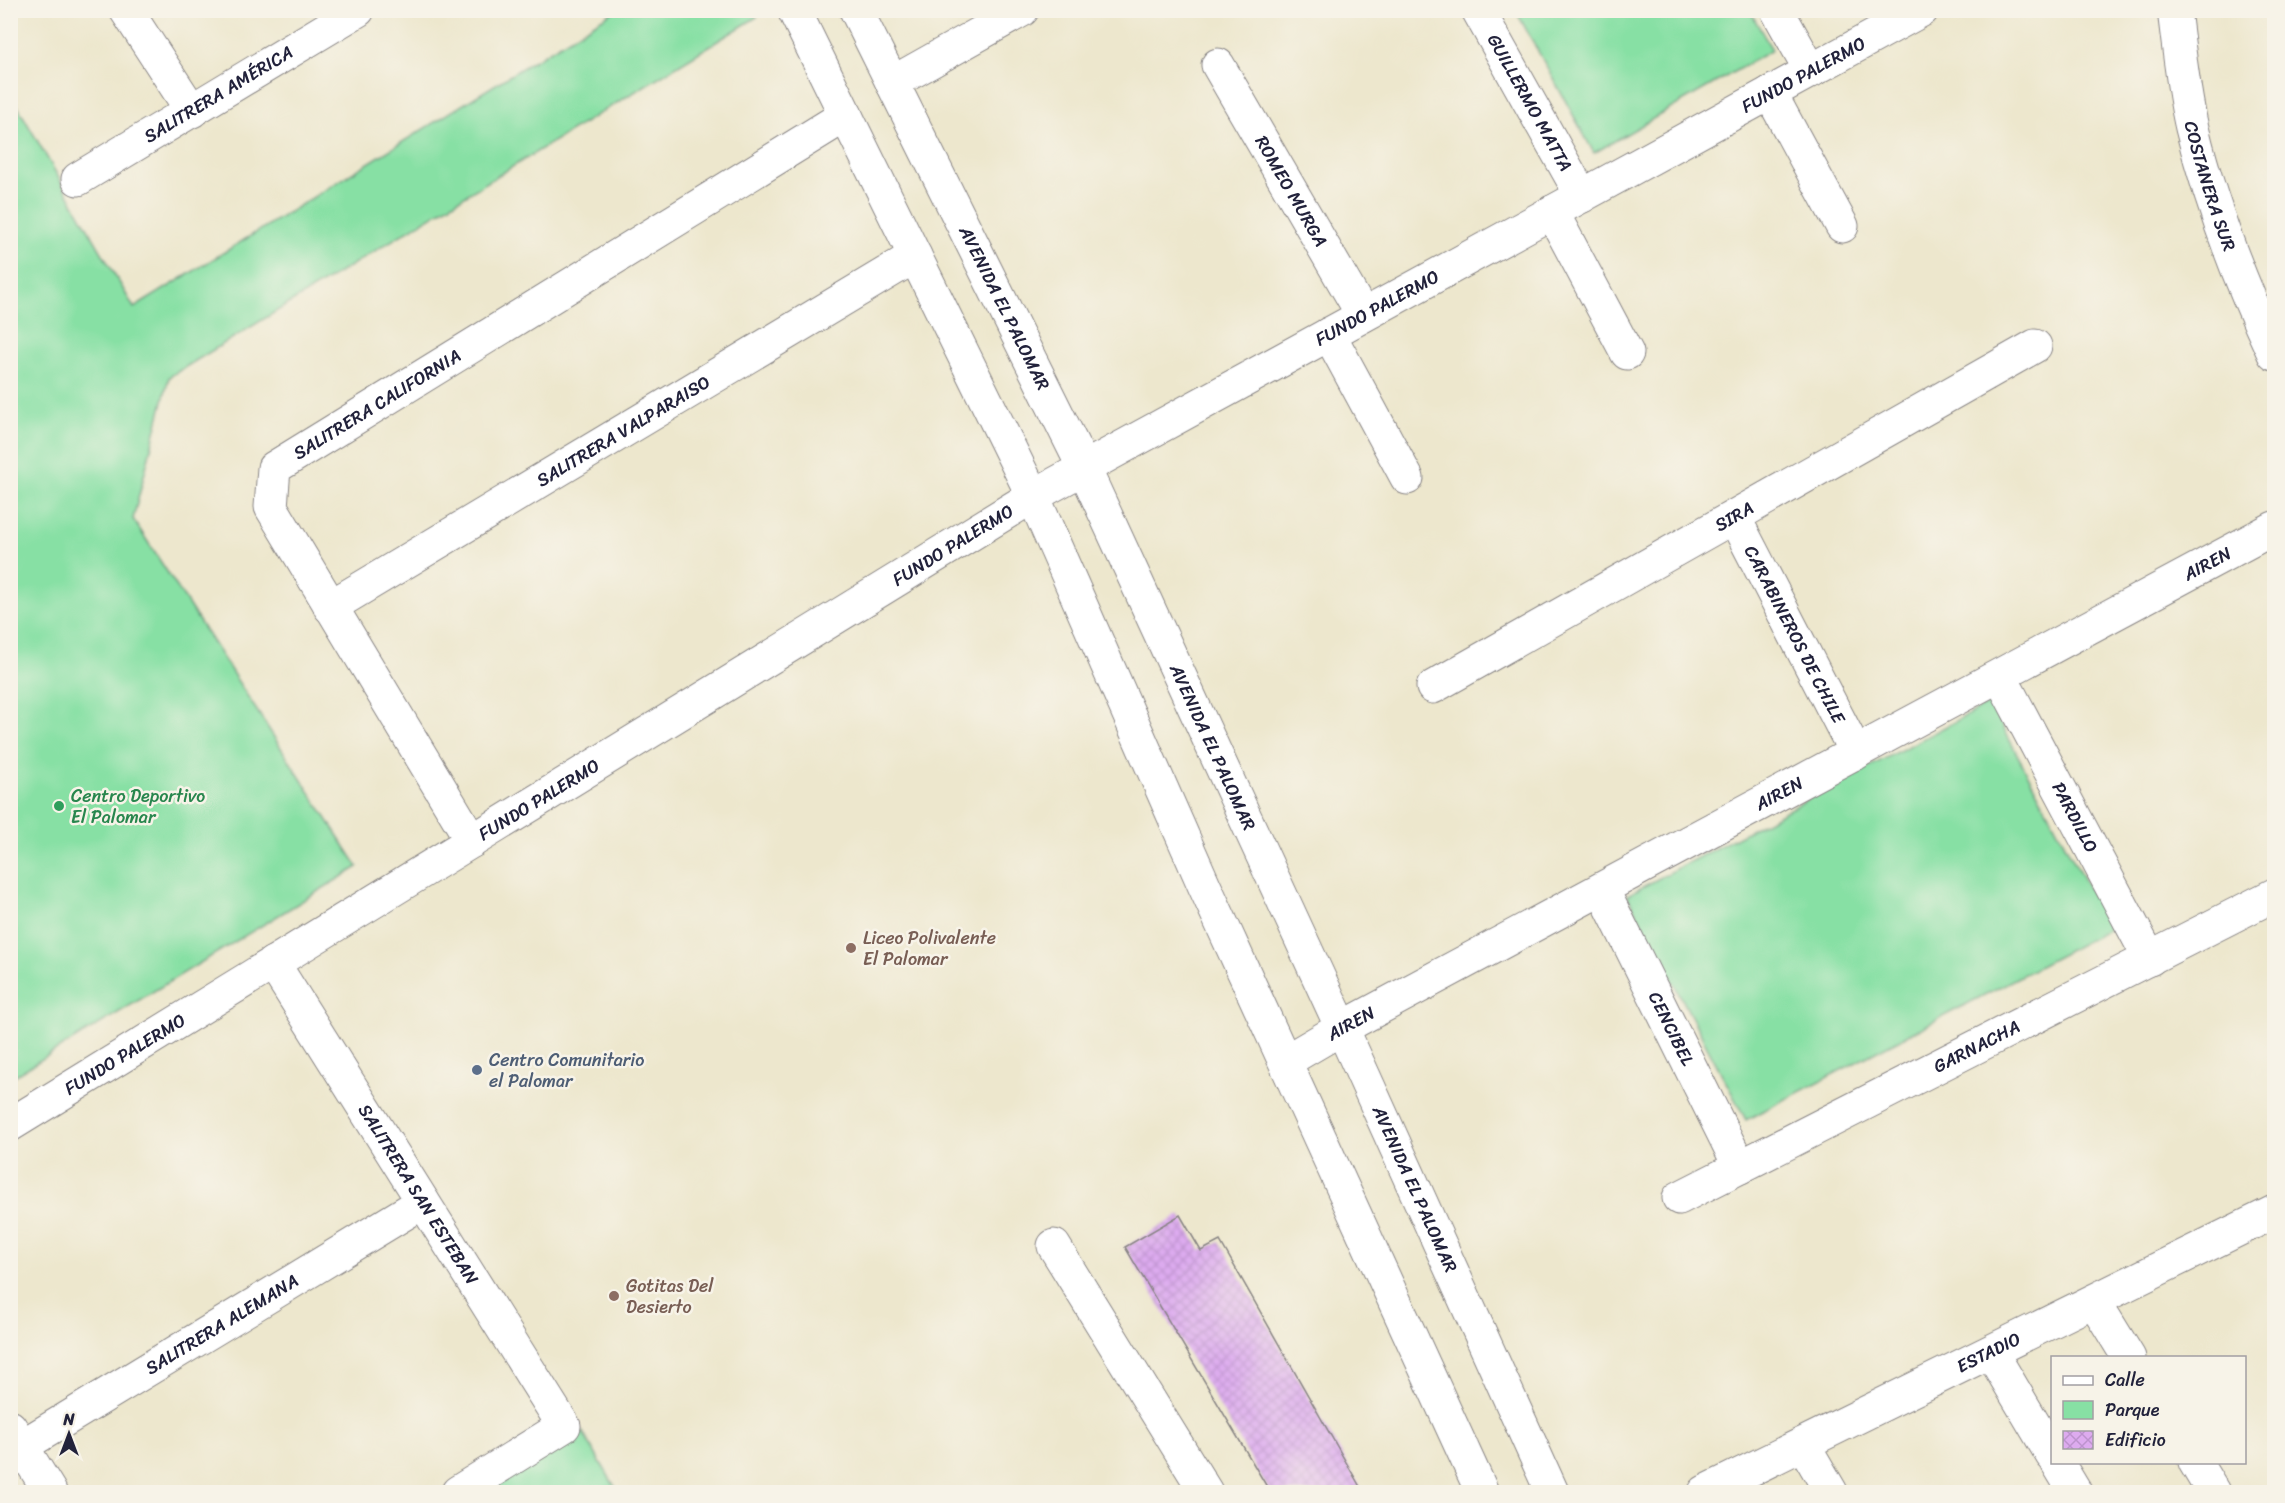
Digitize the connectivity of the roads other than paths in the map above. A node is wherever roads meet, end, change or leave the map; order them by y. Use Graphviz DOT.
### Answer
graph roads {
  1 [pos="126,10"];
  2 [pos="358,10"];
  3 [pos="794,10"];
  4 [pos="856,10"];
  5 [pos="1023,10"];
  6 [pos="1479,10"];
  7 [pos="1778,10"];
  8 [pos="1922,10"];
  9 [pos="2174,10"];
  10 [pos="1218,65"];
  11 [pos="1811,71"];
  12 [pos="892,83"];
  13 [pos="1770,93"];
  14 [pos="192,111"];
  15 [pos="846,115"];
  16 [pos="78,179"];
  17 [pos="1582,196"];
  18 [pos="1552,212"];
  19 [pos="1842,226"];
  20 [pos="915,256"];
  21 [pos="1363,315"];
  22 [pos="1329,334"];
  23 [pos="2035,346"];
  24 [pos="1627,353"];
  25 [pos="2274,354"];
  26 [pos="1084,468"];
  27 [pos="1407,478"];
  28 [pos="1033,495"];
  29 [pos="1734,517"];
  30 [pos="2274,528"];
  31 [pos="330,606"];
  32 [pos="2000,676"];
  33 [pos="1432,687"];
  34 [pos="1856,753"];
  35 [pos="472,841"];
  36 [pos="1602,889"];
  37 [pos="2274,895"];
  38 [pos="2150,959"];
  39 [pos="273,963"];
  40 [pos="1342,1028"];
  41 [pos="1286,1061"];
  42 [pos="10,1125"];
  43 [pos="1740,1167"];
  44 [pos="1679,1198"];
  45 [pos="423,1202"];
  46 [pos="2274,1212"];
  47 [pos="1054,1246"];
  48 [pos="2094,1301"];
  49 [pos="1991,1352"];
  50 [pos="2128,1356"];
  51 [pos="16,1437"];
  52 [pos="1803,1444"];
  53 [pos="2051,1453"];
  54 [pos="2058,1464"];
  55 [pos="2196,1464"];
  56 [pos="50,1492"];
  57 [pos="458,1492"];
  58 [pos="1206,1492"];
  59 [pos="1482,1492"];
  60 [pos="1552,1492"];
  61 [pos="1704,1492"];
  62 [pos="1832,1492"];
  63 [pos="2074,1492"];
  64 [pos="2213,1492"];
  1 -- 14 [label="street"];
  2 -- 14 [label="street, SALITRERA AMÉRICA"];
  3 -- 15 [label="street"];
  4 -- 12 [label="street, AVENIDA EL PALOMAR"];
  5 -- 12 [label="street"];
  6 -- 17 [label="street, GUILLERMO MATTA"];
  7 -- 11 [label="street"];
  8 -- 11 [label="street, FUNDO PALERMO"];
  9 -- 25 [label="street, COSTANERA SUR"];
  10 -- 21 [label="street, ROMEO MURGA"];
  11 -- 13 [label="street, FUNDO PALERMO"];
  12 -- 26 [label="street, AVENIDA EL PALOMAR"];
  13 -- 17 [label="street, FUNDO PALERMO"];
  13 -- 19 [label="street"];
  14 -- 16 [label="street, SALITRERA AMÉRICA"];
  15 -- 20 [label="street"];
  15 -- 31 [label="street, SALITRERA CALIFORNIA"];
  17 -- 18 [label="street, FUNDO PALERMO"];
  18 -- 21 [label="street, FUNDO PALERMO"];
  18 -- 24 [label="street"];
  20 -- 28 [label="street"];
  20 -- 31 [label="street, SALITRERA VALPARAISO"];
  21 -- 22 [label="street, FUNDO PALERMO"];
  22 -- 26 [label="street, FUNDO PALERMO"];
  22 -- 27 [label="street"];
  23 -- 29 [label="street, SIRA"];
  26 -- 28 [label="street, FUNDO PALERMO"];
  26 -- 40 [label="street, AVENIDA EL PALOMAR"];
  28 -- 35 [label="street, FUNDO PALERMO"];
  28 -- 41 [label="street"];
  29 -- 33 [label="street, SIRA"];
  29 -- 34 [label="street, CARABINEROS DE CHILE"];
  30 -- 32 [label="street, AIREN"];
  31 -- 35 [label="street, SALITRERA CALIFORNIA"];
  32 -- 34 [label="street, AIREN"];
  32 -- 38 [label="street, PARDILLO"];
  34 -- 36 [label="street, AIREN"];
  35 -- 39 [label="street, FUNDO PALERMO"];
  36 -- 40 [label="street, AIREN"];
  36 -- 43 [label="street, CENCIBEL"];
  37 -- 38 [label="street, GARNACHA"];
  38 -- 43 [label="street, GARNACHA"];
  39 -- 42 [label="street, FUNDO PALERMO"];
  39 -- 45 [label="street, SALITRERA SAN ESTEBAN"];
  40 -- 41 [label="street, AIREN"];
  40 -- 60 [label="street, AVENIDA EL PALOMAR"];
  41 -- 59 [label="street"];
  43 -- 44 [label="street, GARNACHA"];
  45 -- 51 [label="street, SALITRERA ALEMANA"];
  45 -- 57 [label="street, SALITRERA SAN ESTEBAN"];
  46 -- 48 [label="street, ESTADIO"];
  47 -- 58 [label="street"];
  48 -- 49 [label="street, ESTADIO"];
  48 -- 50 [label="street"];
  49 -- 52 [label="street, ESTADIO"];
  49 -- 53 [label="street"];
  51 -- 56 [label="street"];
  52 -- 61 [label="street, ESTADIO"];
  52 -- 62 [label="street"];
  54 -- 63 [label="street"];
  55 -- 64 [label="street"];
}
